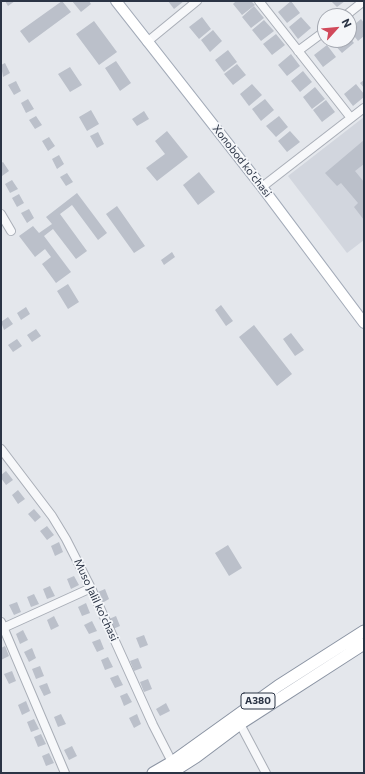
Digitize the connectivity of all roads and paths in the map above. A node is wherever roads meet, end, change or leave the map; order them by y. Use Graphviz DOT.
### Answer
graph roads {
  1 [pos="116,1"];
  2 [pos="198,1"];
  3 [pos="259,1"];
  4 [pos="364,1"];
  5 [pos="355,8"];
  6 [pos="317,37"];
  7 [pos="147,42"];
  8 [pos="298,51"];
  9 [pos="364,108"];
  10 [pos="351,118"];
  11 [pos="262,187"];
  12 [pos="1,214"];
  13 [pos="10,231"];
  14 [pos="364,323"];
  15 [pos="1,449"];
  16 [pos="92,588"];
  17 [pos="2,625"];
  18 [pos="364,631"];
  19 [pos="364,644"];
  20 [pos="240,724"];
  21 [pos="172,768"];
  22 [pos="65,773"];
  23 [pos="153,773"];
  24 [pos="266,773"];
  1 -- 7 [label="main road, Xonobod ko'chasi"];
  2 -- 7 [label="street"];
  3 -- 8 [label="street"];
  4 -- 5 [label="street"];
  6 -- 8 [label="street"];
  7 -- 11 [label="main road, Xonobod ko'chasi"];
  8 -- 10 [label="street"];
  9 -- 10 [label="street"];
  10 -- 11 [label="street"];
  11 -- 14 [label="main road, Xonobod ko'chasi"];
  12 -- 13 [label="street"];
  15 -- 16 [label="street, Muso Jalil ko'chasi"];
  16 -- 17 [label="street"];
  16 -- 21 [label="street, Muso Jalil ko'chasi"];
  17 -- 22 [label="street"];
  18 -- 21 [label="highway, A380"];
  19 -- 20 [label="highway, A380"];
  20 -- 21 [label="highway, A380"];
  20 -- 24 [label="street"];
  21 -- 23 [label="highway, A380"];
}
